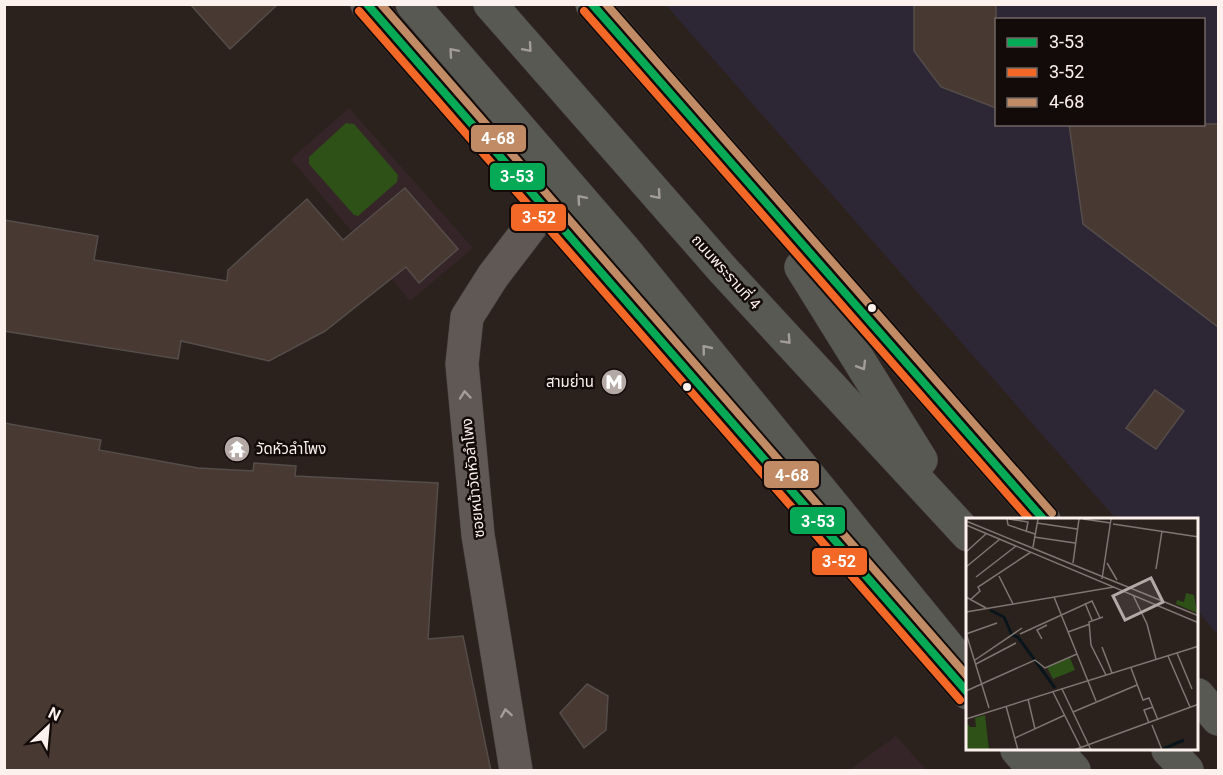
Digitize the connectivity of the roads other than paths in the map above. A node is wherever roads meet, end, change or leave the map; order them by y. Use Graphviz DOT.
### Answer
graph roads {
  1 [pos="367,4"];
  2 [pos="412,4"];
  3 [pos="489,4"];
  4 [pos="592,4"];
  5 [pos="755,191"];
  6 [pos="544,207"];
  7 [pos="629,305"];
  8 [pos="1042,518"];
  9 [pos="966,526"];
  10 [pos="966,532"];
  11 [pos="966,648"];
  12 [pos="966,669"];
  13 [pos="966,691"];
  14 [pos="1199,697"];
  15 [pos="1218,719"];
  16 [pos="1018,751"];
  17 [pos="1031,751"];
  18 [pos="1057,751"];
  19 [pos="1144,751"];
  20 [pos="1169,751"];
  21 [pos="516,771"];
  22 [pos="1035,771"];
  23 [pos="1047,771"];
  24 [pos="1074,771"];
  25 [pos="1160,771"];
  26 [pos="1187,771"];
  1 -- 6 [label="main road"];
  12 -- 2 [label="main road, one-way, bridge"];
  3 -- 10 [label="main road, ถนนพระรามที่ 4, one-way"];
  4 -- 5 [label="main road"];
  5 -- 8 [label="main road"];
  5 -- 9 [label="main road, one-way"];
  6 -- 7 [label="main road"];
  21 -- 6 [label="street, ซอยหน้าวัดหัวลำโพง, one-way"];
  7 -- 11 [label="main road"];
  7 -- 13 [label="main road"];
  14 -- 15 [label="main road"];
  16 -- 22 [label="main road"];
  17 -- 23 [label="main road"];
  18 -- 24 [label="main road"];
  19 -- 25 [label="main road"];
  20 -- 26 [label="main road"];
}
